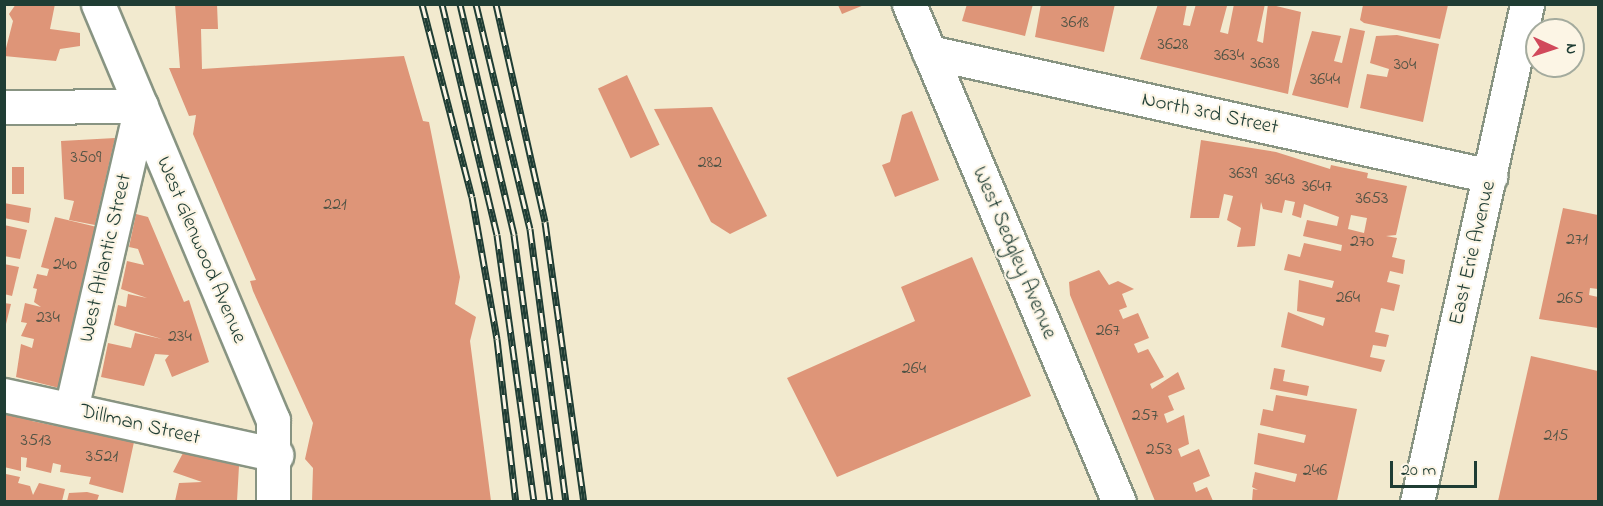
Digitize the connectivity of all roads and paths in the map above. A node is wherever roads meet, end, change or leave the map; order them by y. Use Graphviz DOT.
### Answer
graph roads {
  1 [pos="98,4"];
  2 [pos="909,4"];
  3 [pos="1527,4"];
  4 [pos="929,52"];
  5 [pos="141,106"];
  6 [pos="4,107"];
  7 [pos="1490,176"];
  8 [pos="4,395"];
  9 [pos="71,409"];
  10 [pos="276,455"];
  11 [pos="273,501"];
  12 [pos="1119,501"];
  13 [pos="1417,501"];
  1 -- 5 [label="street, West Glenwood Avenue"];
  2 -- 4 [label="street, West Sedgley Avenue"];
  3 -- 7 [label="street, East Erie Avenue"];
  4 -- 7 [label="street, North 3rd Street"];
  4 -- 12 [label="street, West Sedgley Avenue"];
  5 -- 6 [label="street"];
  5 -- 9 [label="street, West Atlantic Street"];
  5 -- 10 [label="street, West Glenwood Avenue"];
  7 -- 13 [label="street, East Erie Avenue"];
  8 -- 9 [label="street, Dillman Street"];
  9 -- 10 [label="street, Dillman Street"];
  10 -- 11 [label="street, West Glenwood Avenue"];
}
